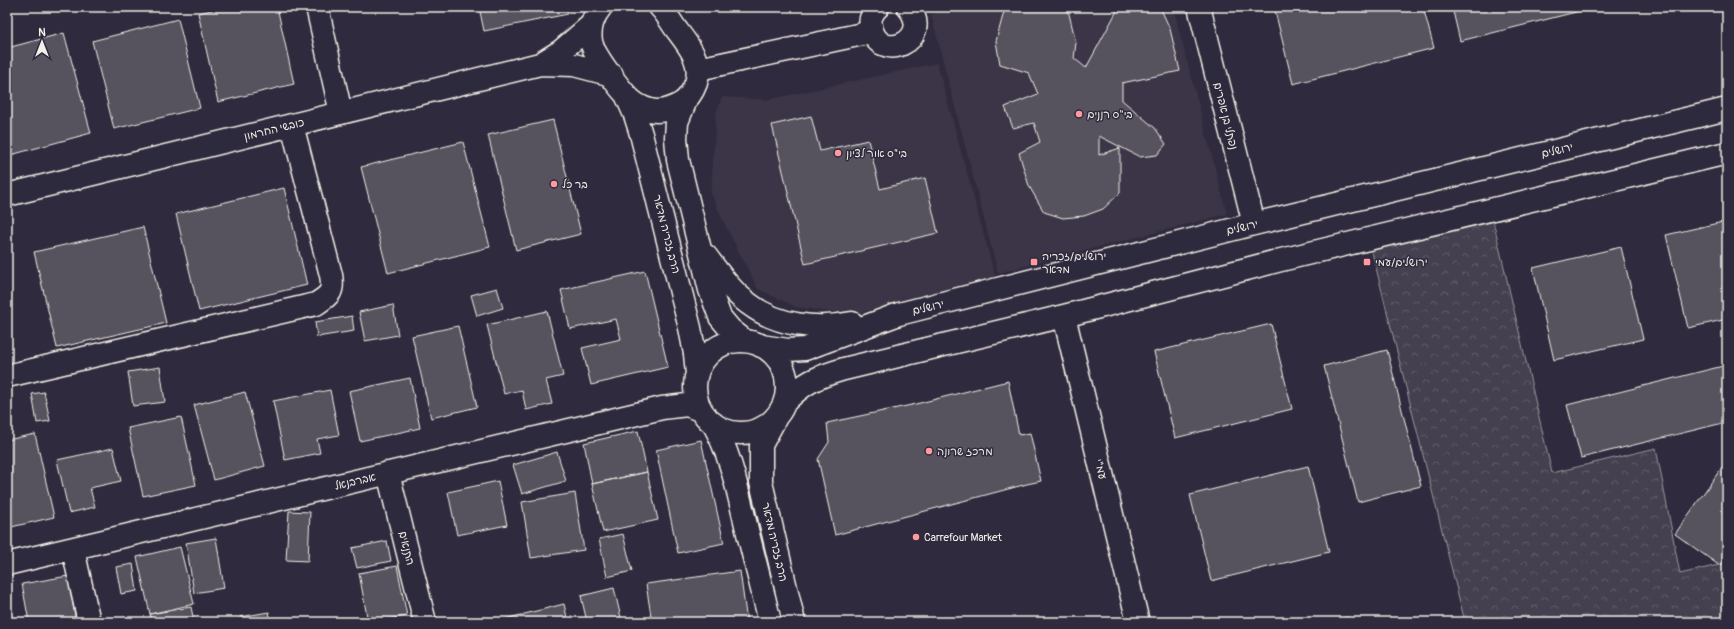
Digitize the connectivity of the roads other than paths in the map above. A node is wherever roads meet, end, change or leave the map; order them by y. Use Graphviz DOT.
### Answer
graph roads {
  1 [pos="317,7"];
  2 [pos="660,7"];
  3 [pos="878,7"];
  4 [pos="908,7"];
  5 [pos="1199,7"];
  6 [pos="597,13"];
  7 [pos="872,32"];
  8 [pos="540,64"];
  9 [pos="698,69"];
  10 [pos="612,75"];
  11 [pos="627,96"];
  12 [pos="686,100"];
  13 [pos="1727,109"];
  14 [pos="341,113"];
  15 [pos="292,125"];
  16 [pos="1727,153"];
  17 [pos="7,195"];
  18 [pos="1254,224"];
  19 [pos="700,247"];
  20 [pos="899,314"];
  21 [pos="1064,316"];
  22 [pos="753,344"];
  23 [pos="697,374"];
  24 [pos="7,376"];
  25 [pos="780,410"];
  26 [pos="708,417"];
  27 [pos="388,473"];
  28 [pos="73,549"];
  29 [pos="7,564"];
  30 [pos="89,622"];
  31 [pos="425,622"];
  32 [pos="770,622"];
  33 [pos="794,622"];
  34 [pos="1138,622"];
  1 -- 14 [label="street"];
  2 -- 9 [label="street"];
  3 -- 7 [label="street"];
  4 -- 7 [label="street"];
  5 -- 18 [label="street, נפתלי בן אפרים"];
  6 -- 8 [label="street, כובשי החרמון"];
  6 -- 10 [label="street"];
  7 -- 9 [label="street"];
  8 -- 10 [label="street, כובשי החרמון"];
  8 -- 14 [label="street, כובשי החרמון"];
  9 -- 12 [label="street"];
  10 -- 11 [label="street"];
  11 -- 12 [label="street"];
  11 -- 23 [label="street, הרב זכריה מדאר"];
  12 -- 19 [label="street"];
  13 -- 18 [label="street, ירושלים"];
  14 -- 15 [label="street, כובשי החרמון"];
  15 -- 17 [label="street, כובשי החרמון"];
  15 -- 24 [label="street"];
  16 -- 21 [label="street"];
  18 -- 20 [label="street, ירושלים"];
  19 -- 20 [label="street"];
  19 -- 22 [label="street"];
  20 -- 22 [label="street, ירושלים"];
  21 -- 25 [label="street"];
  21 -- 34 [label="street, עמ\"י"];
  22 -- 23 [label="street"];
  22 -- 25 [label="street"];
  23 -- 26 [label="street"];
  25 -- 26 [label="street"];
  25 -- 33 [label="street, הרב זכריה מדאר"];
  26 -- 27 [label="street, אברבנאל"];
  26 -- 32 [label="street"];
  27 -- 28 [label="street, אברבנאל"];
  27 -- 31 [label="street, התנאים"];
  28 -- 29 [label="street, אברבנאל"];
  28 -- 30 [label="street"];
}
